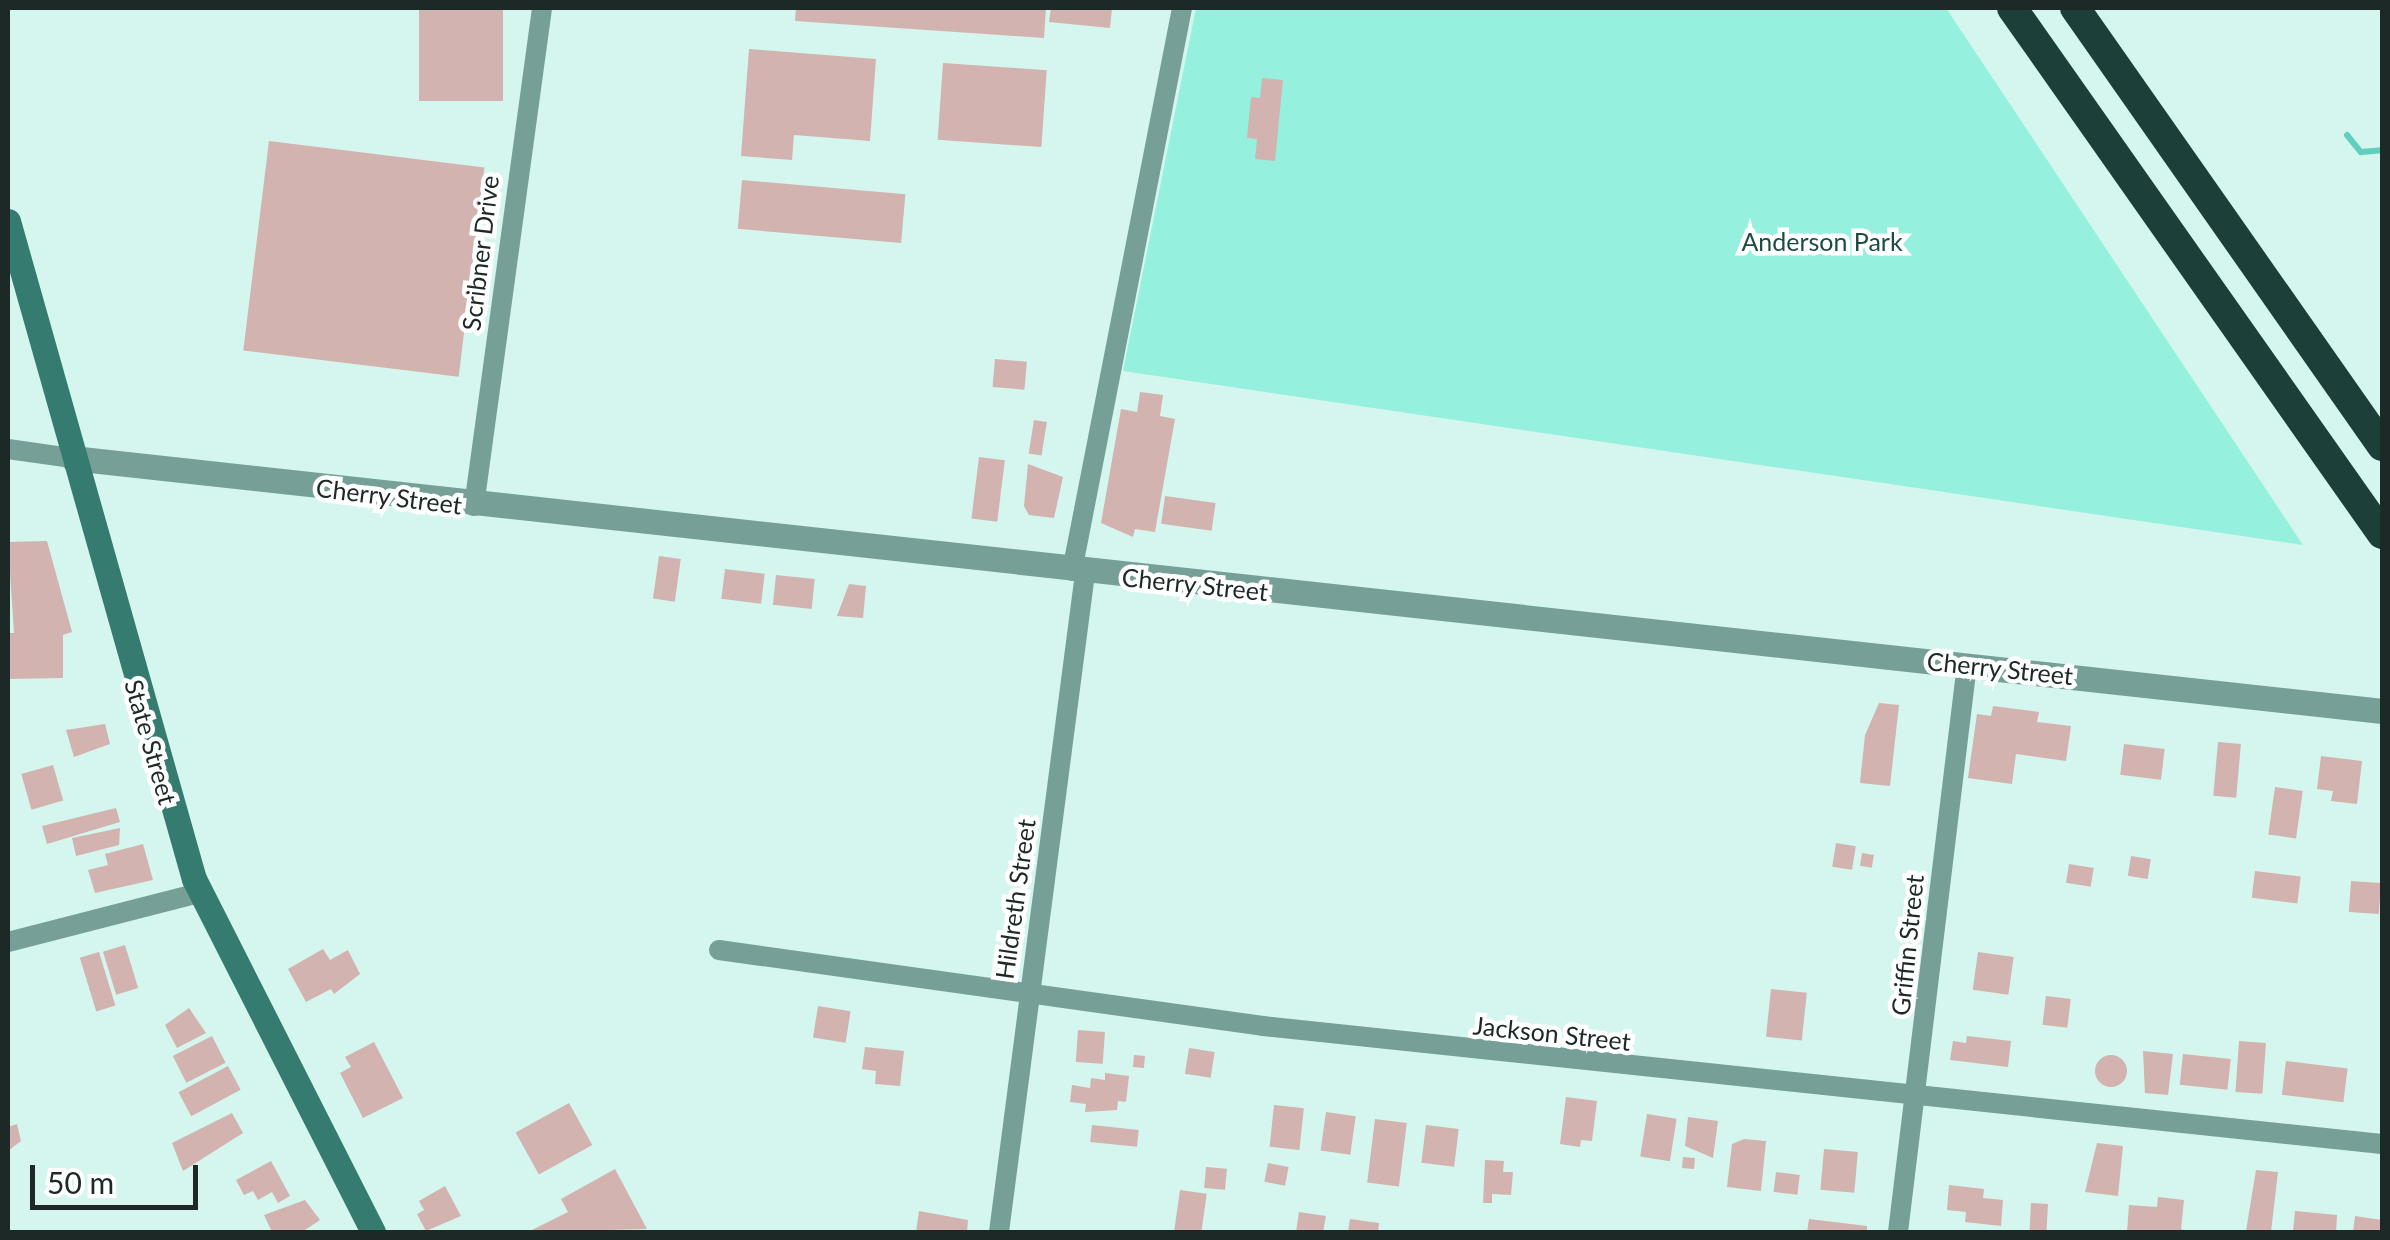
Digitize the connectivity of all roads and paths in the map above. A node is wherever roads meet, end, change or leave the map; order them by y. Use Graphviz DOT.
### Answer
graph roads {
  1 [pos="542,8"];
  2 [pos="1182,8"];
  3 [pos="2012,8"];
  4 [pos="2075,8"];
  5 [pos="8,220"];
  6 [pos="2382,446"];
  7 [pos="8,449"];
  8 [pos="72,458"];
  9 [pos="474,506"];
  10 [pos="2382,534"];
  11 [pos="1079,572"];
  12 [pos="1967,664"];
  13 [pos="2382,710"];
  14 [pos="199,893"];
  15 [pos="8,942"];
  16 [pos="719,950"];
  17 [pos="1027,998"];
  18 [pos="1915,1098"];
  19 [pos="2382,1144"];
  20 [pos="373,1232"];
  21 [pos="999,1232"];
  22 [pos="1898,1232"];
  1 -- 9 [label="street, Scribner Drive"];
  2 -- 11 [label="street, Hildreth Street"];
  3 -- 10 [label="highway"];
  4 -- 6 [label="highway"];
  5 -- 8 [label="main road, State Street"];
  7 -- 8 [label="street, Cherry Street"];
  8 -- 9 [label="street, Cherry Street"];
  8 -- 14 [label="main road, State Street"];
  9 -- 11 [label="street, Cherry Street"];
  11 -- 12 [label="street, Cherry Street"];
  11 -- 17 [label="street, Hildreth Street"];
  12 -- 13 [label="street, Cherry Street"];
  12 -- 18 [label="street, Griffin Street"];
  14 -- 15 [label="street"];
  14 -- 20 [label="main road, State Street"];
  16 -- 17 [label="street, Jackson Street"];
  17 -- 18 [label="street, Jackson Street"];
  17 -- 21 [label="street, Hildreth Street"];
  18 -- 19 [label="street, Jackson Street"];
  18 -- 22 [label="street, Griffin Street"];
}
